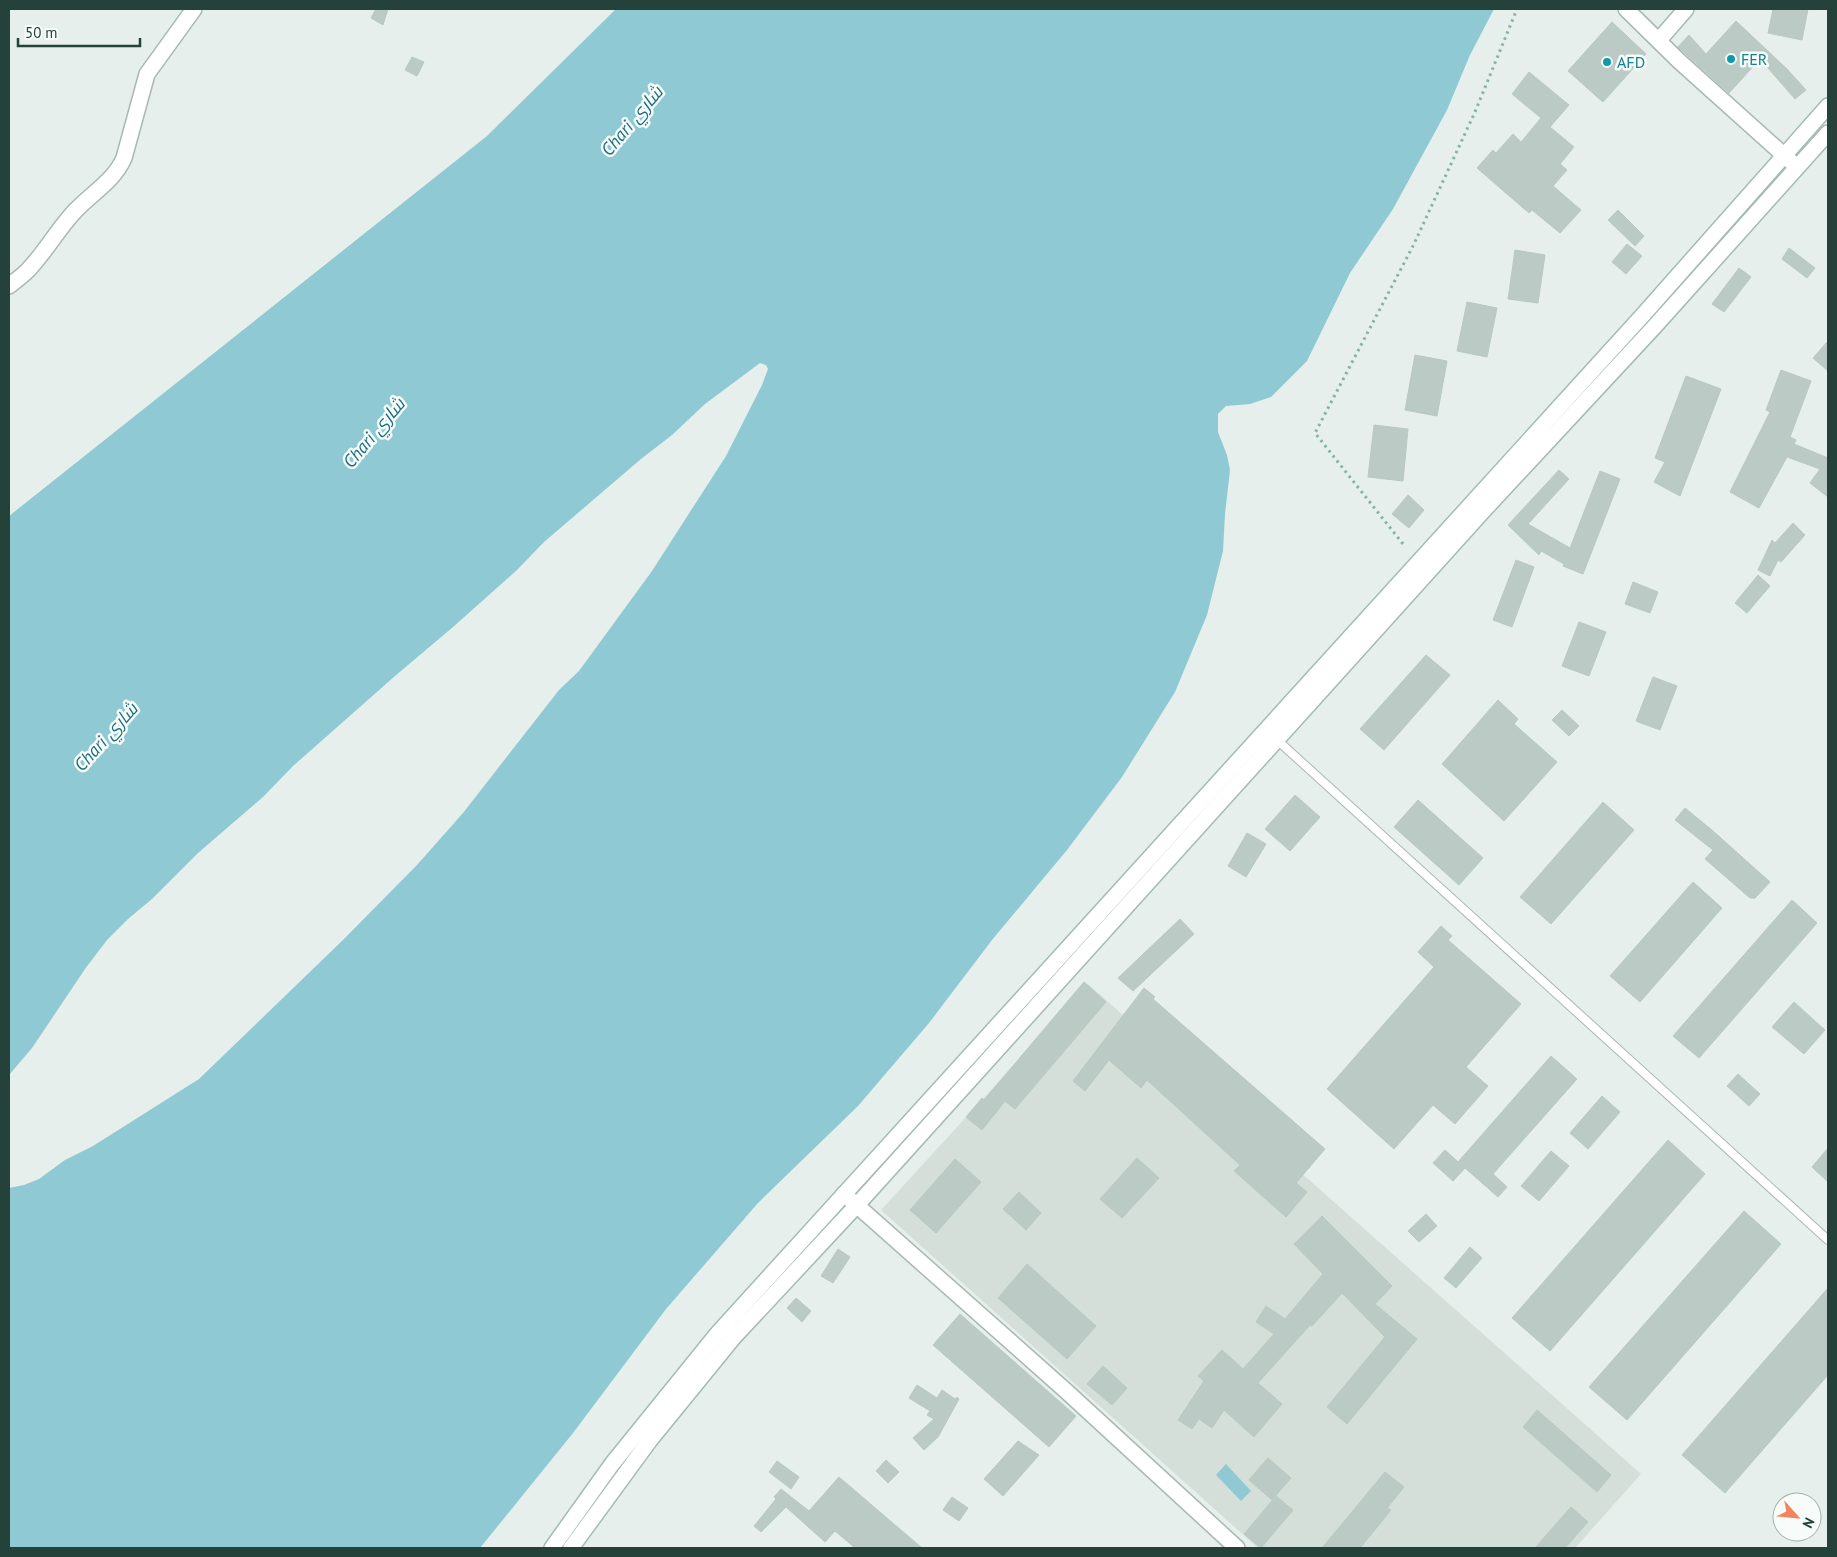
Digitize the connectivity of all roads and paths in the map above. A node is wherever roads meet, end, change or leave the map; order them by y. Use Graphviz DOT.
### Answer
graph roads {
  1 [pos="194,9"];
  2 [pos="1517,9"];
  3 [pos="1626,9"];
  4 [pos="1686,9"];
  5 [pos="1659,40"];
  6 [pos="1828,106"];
  7 [pos="1828,133"];
  8 [pos="1784,155"];
  9 [pos="1797,167"];
  10 [pos="9,286"];
  11 [pos="1643,315"];
  12 [pos="1654,326"];
  13 [pos="1404,544"];
  14 [pos="1266,729"];
  15 [pos="1277,740"];
  16 [pos="844,1194"];
  17 [pos="856,1205"];
  18 [pos="1828,1240"];
  19 [pos="552,1548"];
  20 [pos="570,1548"];
  21 [pos="1237,1548"];
  1 -- 10 [label="main road"];
  2 -- 13 [label="path"];
  3 -- 5 [label="main road"];
  4 -- 5 [label="main road"];
  5 -- 8 [label="main road"];
  6 -- 8 [label="main road"];
  7 -- 9 [label="main road"];
  8 -- 9 [label="main road"];
  8 -- 11 [label="main road"];
  9 -- 12 [label="main road"];
  11 -- 12 [label="main road"];
  11 -- 14 [label="main road"];
  12 -- 15 [label="main road"];
  14 -- 15 [label="lane"];
  14 -- 16 [label="main road"];
  15 -- 17 [label="main road"];
  15 -- 18 [label="lane"];
  16 -- 17 [label="main road"];
  16 -- 19 [label="main road"];
  17 -- 20 [label="main road"];
  17 -- 21 [label="main road"];
}
